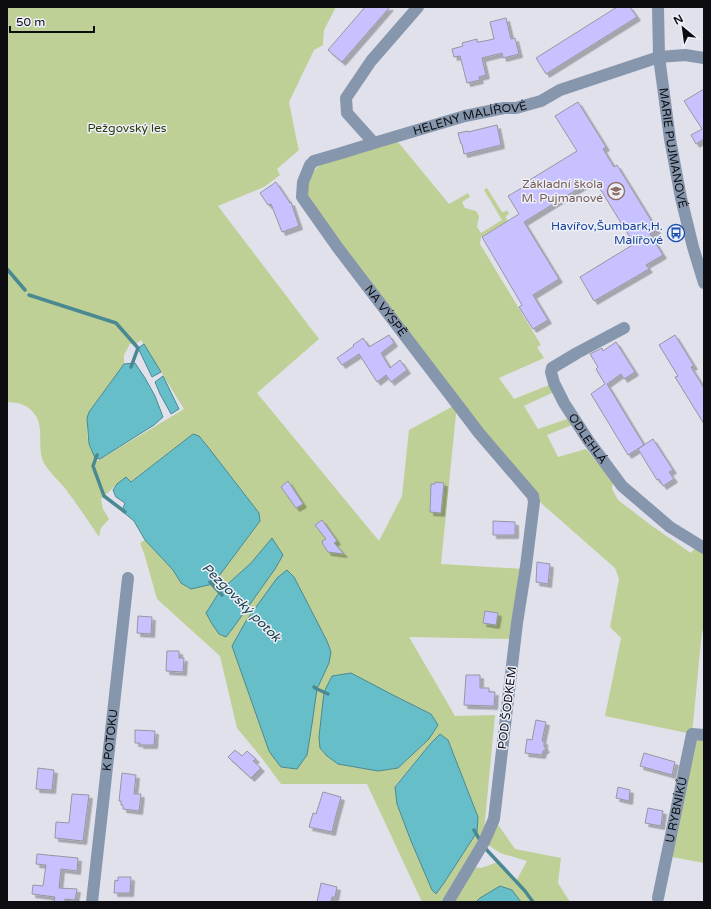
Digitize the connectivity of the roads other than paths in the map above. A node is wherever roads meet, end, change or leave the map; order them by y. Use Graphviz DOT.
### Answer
graph roads {
  1 [pos="418,7"];
  2 [pos="658,7"];
  3 [pos="659,57"];
  4 [pos="704,58"];
  5 [pos="374,143"];
  6 [pos="704,283"];
  7 [pos="624,328"];
  8 [pos="534,502"];
  9 [pos="704,548"];
  10 [pos="128,578"];
  11 [pos="704,735"];
  12 [pos="658,898"];
  13 [pos="92,902"];
  14 [pos="448,902"];
  1 -- 5 [label="street"];
  2 -- 3 [label="street, MARIE PUJMANOVÉ"];
  3 -- 4 [label="street, HELENY MALÍŘOVÉ"];
  3 -- 5 [label="street, HELENY MALÍŘOVÉ"];
  3 -- 6 [label="street, MARIE PUJMANOVÉ"];
  5 -- 8 [label="street, NA VÝSPĚ"];
  7 -- 9 [label="street, ODLEHLÁ"];
  8 -- 14 [label="street, POD ŠODKEM"];
  10 -- 13 [label="street, K POTOKU"];
  11 -- 12 [label="street, U RYBNÍKŮ"];
}
